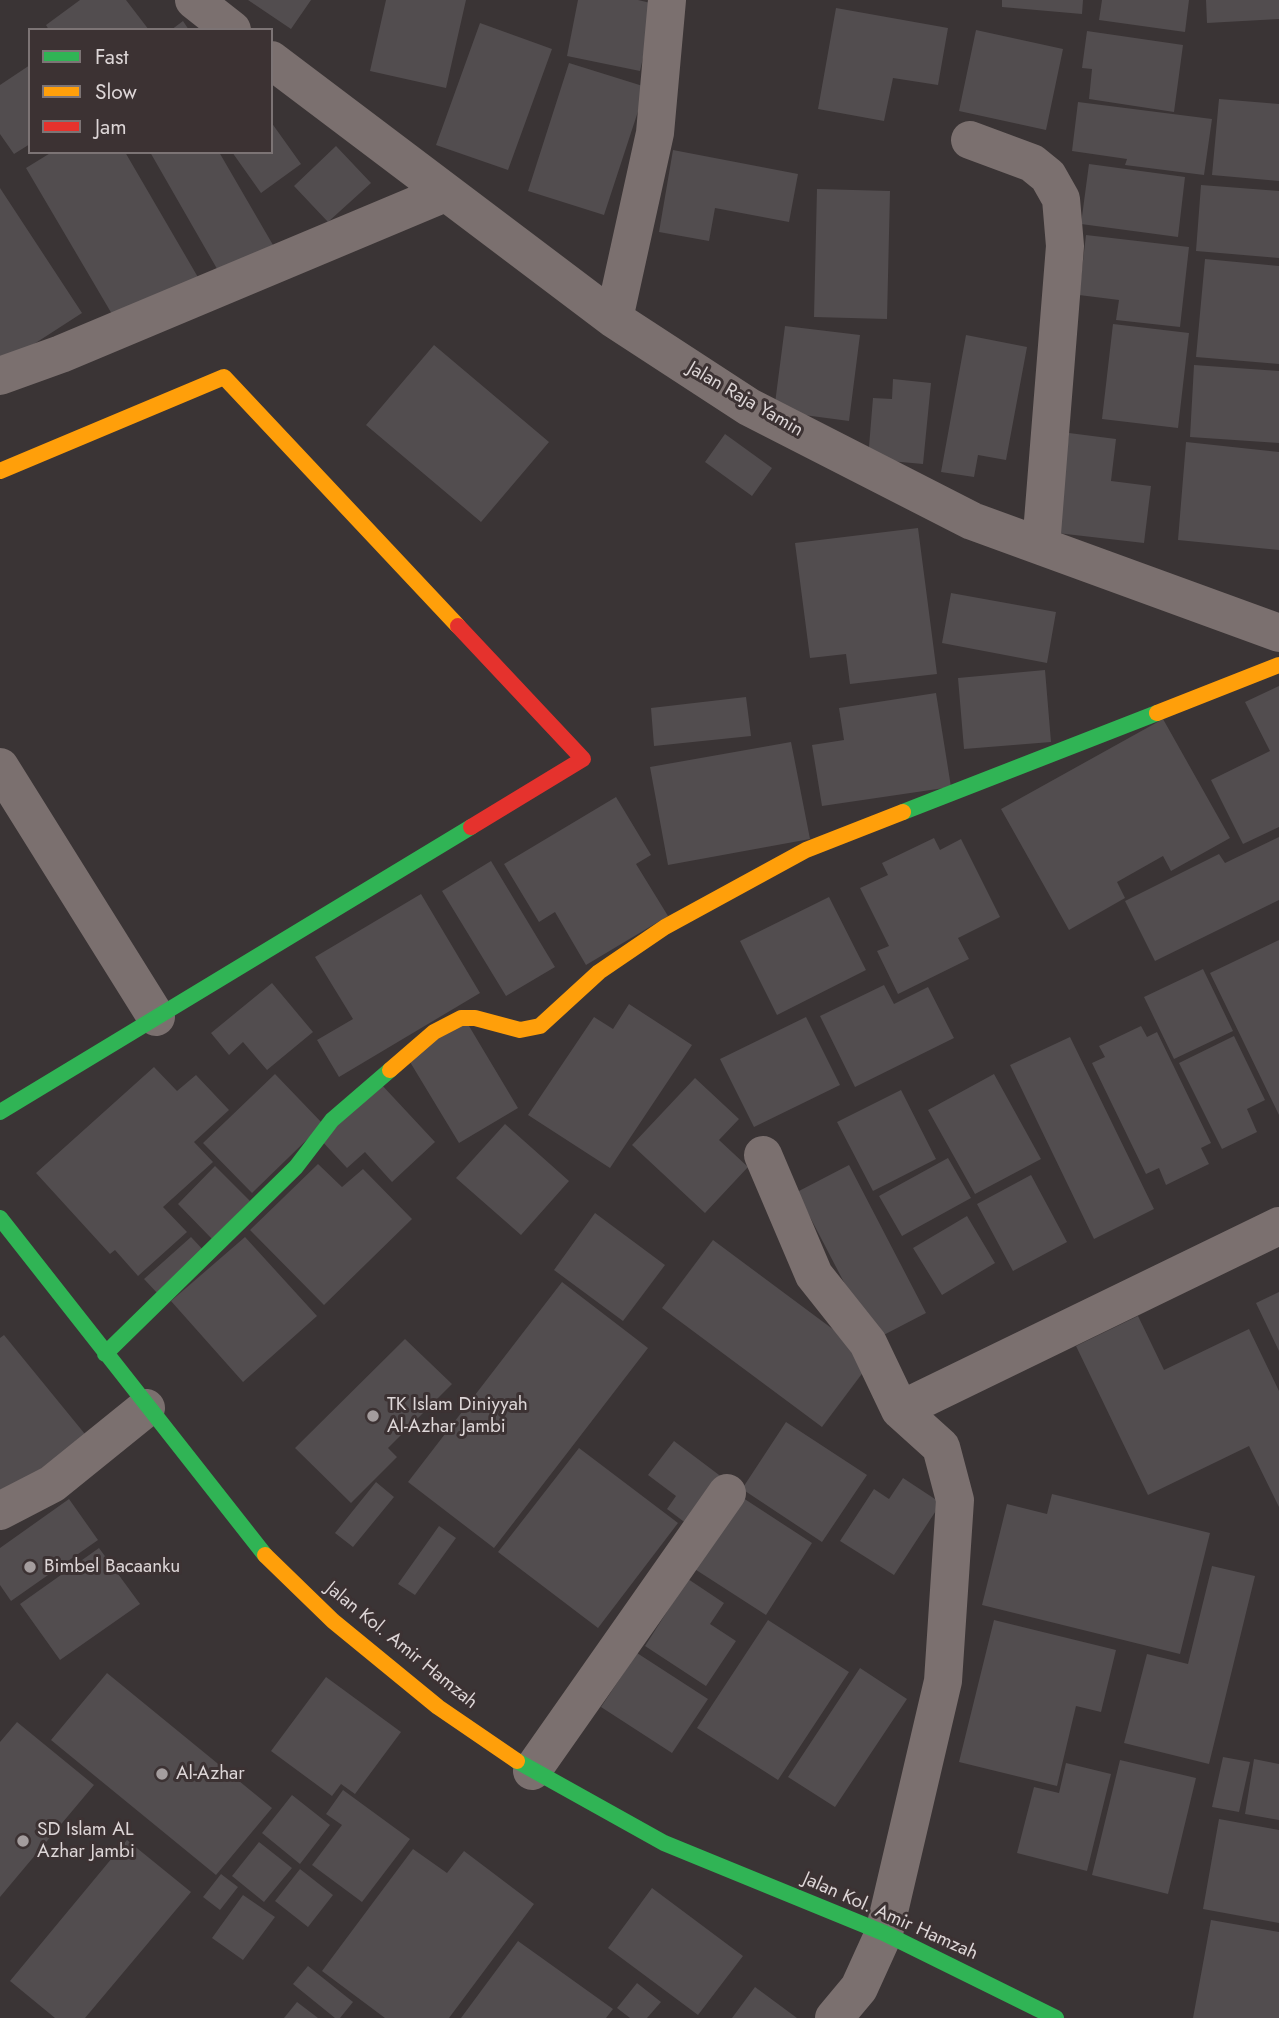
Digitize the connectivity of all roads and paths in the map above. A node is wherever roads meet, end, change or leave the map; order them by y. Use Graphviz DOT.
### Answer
graph roads {
  1 [pos="194,0"];
  2 [pos="667,0"];
  3 [pos="229,28"];
  4 [pos="273,62"];
  5 [pos="970,140"];
  6 [pos="445,193"];
  7 [pos="614,319"];
  8 [pos="0,376"];
  9 [pos="0,471"];
  10 [pos="1041,546"];
  11 [pos="1279,633"];
  12 [pos="1279,665"];
  13 [pos="0,767"];
  14 [pos="156,1017"];
  15 [pos="0,1112"];
  16 [pos="763,1156"];
  17 [pos="0,1218"];
  18 [pos="1279,1226"];
  19 [pos="105,1354"];
  20 [pos="146,1408"];
  21 [pos="900,1410"];
  22 [pos="727,1493"];
  23 [pos="0,1511"];
  24 [pos="532,1771"];
  25 [pos="884,1933"];
  26 [pos="834,2018"];
  27 [pos="1056,2018"];
  1 -- 3 [label="street"];
  2 -- 7 [label="street"];
  4 -- 6 [label="street, Jalan Raja Yamin"];
  5 -- 10 [label="street"];
  6 -- 7 [label="street, Jalan Raja Yamin"];
  6 -- 8 [label="street"];
  7 -- 10 [label="street, Jalan Raja Yamin"];
  9 -- 14 [label="street"];
  10 -- 11 [label="street, Jalan Raja Yamin"];
  12 -- 19 [label="street"];
  13 -- 14 [label="street"];
  14 -- 15 [label="street"];
  16 -- 21 [label="street"];
  17 -- 19 [label="street, Jalan Kol. Amir Hamzah"];
  18 -- 21 [label="street"];
  19 -- 20 [label="street, Jalan Kol. Amir Hamzah"];
  20 -- 23 [label="street"];
  20 -- 24 [label="street, Jalan Kol. Amir Hamzah"];
  21 -- 25 [label="street"];
  22 -- 24 [label="street"];
  24 -- 25 [label="street, Jalan Kol. Amir Hamzah"];
  25 -- 26 [label="street"];
  25 -- 27 [label="street, Jalan Kol. Amir Hamzah"];
}
